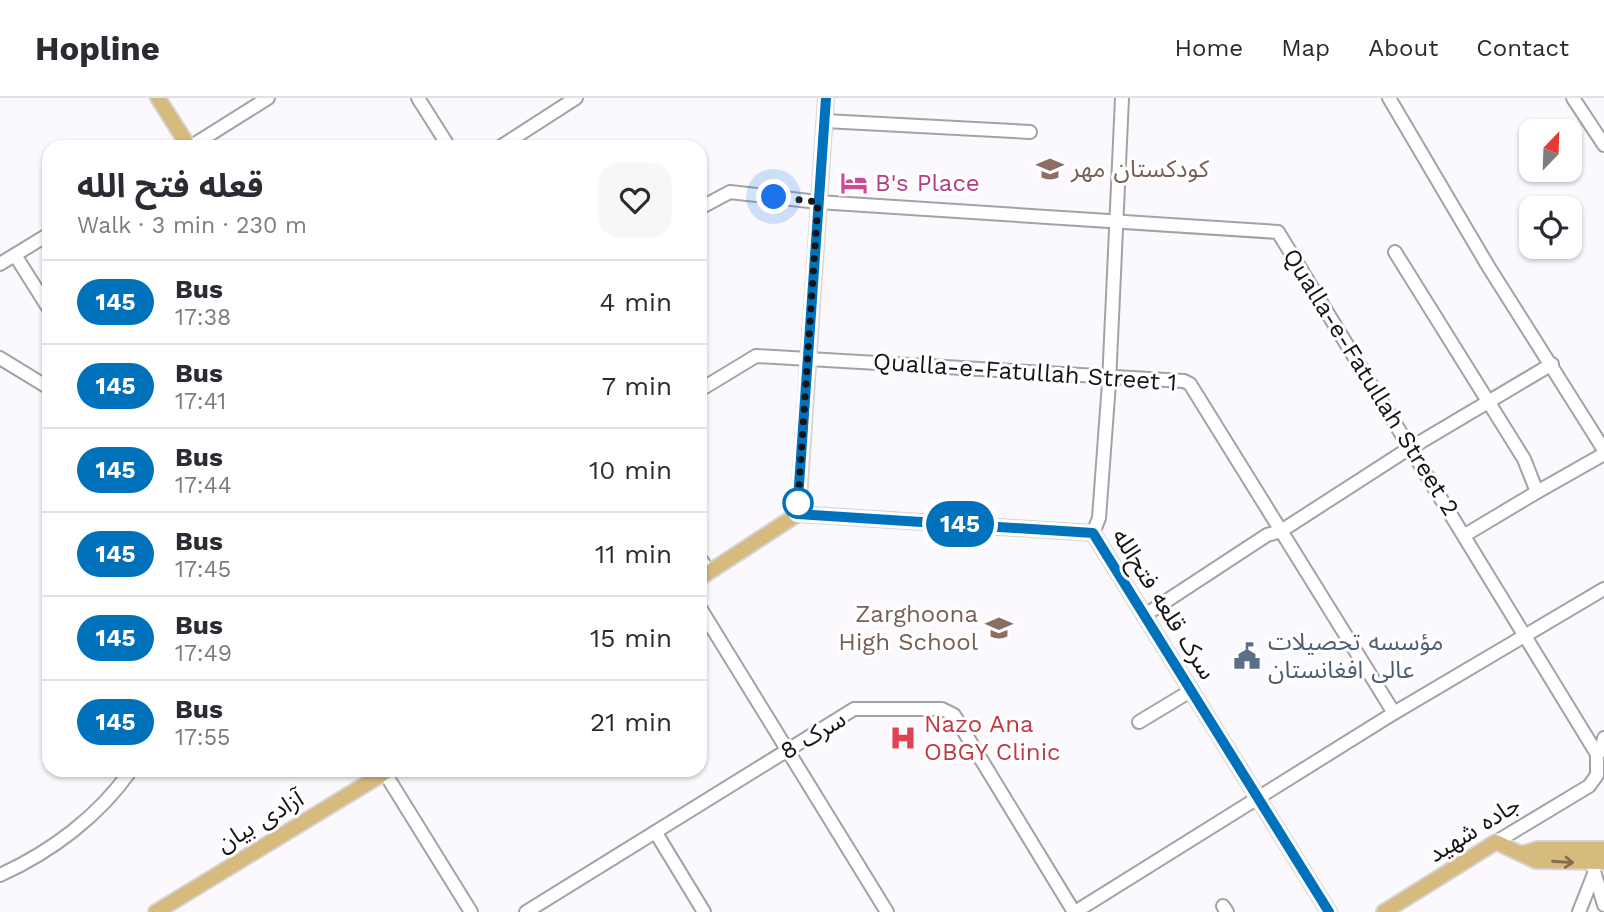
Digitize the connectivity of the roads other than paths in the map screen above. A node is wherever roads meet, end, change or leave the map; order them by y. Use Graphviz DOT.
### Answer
graph roads {
  1 [pos="158,98"];
  2 [pos="268,98"];
  3 [pos="418,98"];
  4 [pos="576,98"];
  5 [pos="826,98"];
  6 [pos="1122,98"];
  7 [pos="1388,98"];
  8 [pos="1573,98"];
  9 [pos="825,121"];
  10 [pos="1030,132"];
  11 [pos="185,140"];
  12 [pos="201,140"];
  13 [pos="445,140"];
  14 [pos="511,140"];
  15 [pos="1604,145"];
  16 [pos="818,202"];
  17 [pos="707,204"];
  18 [pos="1116,221"];
  19 [pos="42,238"];
  20 [pos="1395,252"];
  21 [pos="15,255"];
  22 [pos="0,264"];
  23 [pos="42,298"];
  24 [pos="809,357"];
  25 [pos="0,358"];
  26 [pos="1552,364"];
  27 [pos="1109,375"];
  28 [pos="42,384"];
  29 [pos="707,386"];
  30 [pos="1488,404"];
  31 [pos="1412,449"];
  32 [pos="1604,452"];
  33 [pos="1537,492"];
  34 [pos="797,514"];
  35 [pos="1280,531"];
  36 [pos="1093,533"];
  37 [pos="1465,535"];
  38 [pos="707,573"];
  39 [pos="1604,589"];
  40 [pos="1145,615"];
  41 [pos="707,619"];
  42 [pos="1525,638"];
  43 [pos="1192,690"];
  44 [pos="1394,713"];
  45 [pos="1139,722"];
  46 [pos="1604,738"];
  47 [pos="788,750"];
  48 [pos="1597,754"];
  49 [pos="126,777"];
  50 [pos="375,777"];
  51 [pos="389,777"];
  52 [pos="1259,796"];
  53 [pos="656,833"];
  54 [pos="1496,842"];
  55 [pos="1604,849"];
  56 [pos="1524,853"];
  57 [pos="1597,867"];
  58 [pos="0,875"];
  59 [pos="1604,905"];
  60 [pos="156,912"];
  61 [pos="471,912"];
  62 [pos="526,912"];
  63 [pos="704,912"];
  64 [pos="887,912"];
  65 [pos="1074,912"];
  66 [pos="1329,912"];
  67 [pos="1384,912"];
  68 [pos="1579,912"];
  1 -- 11 [label="main road"];
  2 -- 12 [label="street"];
  3 -- 13 [label="street"];
  4 -- 14 [label="street"];
  5 -- 9 [label="main road"];
  6 -- 18 [label="street"];
  7 -- 26 [label="street"];
  8 -- 15 [label="street"];
  9 -- 10 [label="street"];
  9 -- 16 [label="main road"];
  16 -- 17 [label="street, Qualla-e-Fatullah Street 2"];
  16 -- 18 [label="street, Qualla-e-Fatullah Street 2"];
  16 -- 24 [label="main road"];
  18 -- 27 [label="street"];
  18 -- 31 [label="street, Qualla-e-Fatullah Street 2"];
  19 -- 21 [label="street"];
  20 -- 30 [label="street"];
  21 -- 22 [label="street"];
  21 -- 23 [label="street"];
  24 -- 27 [label="street, Qualla-e-Fatullah Street 1"];
  24 -- 29 [label="street, Qualla-e-Fatullah Street 1"];
  24 -- 34 [label="main road"];
  25 -- 28 [label="street"];
  26 -- 30 [label="street"];
  26 -- 32 [label="street"];
  27 -- 35 [label="street, Qualla-e-Fatullah Street 1"];
  27 -- 36 [label="street"];
  30 -- 31 [label="street"];
  30 -- 33 [label="street"];
  31 -- 35 [label="street"];
  31 -- 37 [label="street, Qualla-e-Fatullah Street 2"];
  32 -- 33 [label="street"];
  33 -- 37 [label="street"];
  34 -- 36 [label="main road, سرک قلعه فتح‌الله"];
  34 -- 38 [label="main road"];
  35 -- 40 [label="street"];
  35 -- 44 [label="street, Qualla-e-Fatullah Street 1"];
  36 -- 40 [label="main road, سرک قلعه فتح‌الله"];
  37 -- 42 [label="street, Qualla-e-Fatullah Street 2"];
  39 -- 42 [label="street"];
  40 -- 43 [label="main road, سرک قلعه فتح‌الله"];
  41 -- 47 [label="street"];
  42 -- 44 [label="street"];
  42 -- 48 [label="street, Qualla-e-Fatullah Street 2"];
  43 -- 45 [label="street"];
  43 -- 52 [label="main road, سرک قلعه فتح‌الله"];
  44 -- 52 [label="street"];
  46 -- 48 [label="street"];
  47 -- 53 [label="street, سرک 8"];
  47 -- 64 [label="street"];
  47 -- 65 [label="street, سرک 8"];
  48 -- 54 [label="street, جاده شهید"];
  49 -- 58 [label="street"];
  50 -- 60 [label="main road, آزادی بیان"];
  51 -- 61 [label="street"];
  52 -- 65 [label="street"];
  52 -- 66 [label="main road, سرک قلعه فتح‌الله"];
  53 -- 62 [label="street, سرک 8"];
  53 -- 63 [label="street"];
  54 -- 56 [label="main road"];
  54 -- 67 [label="main road, جاده شهید"];
  55 -- 56 [label="main road"];
  56 -- 57 [label="main road, one-way"];
  57 -- 59 [label="street"];
  57 -- 68 [label="street"];
}
